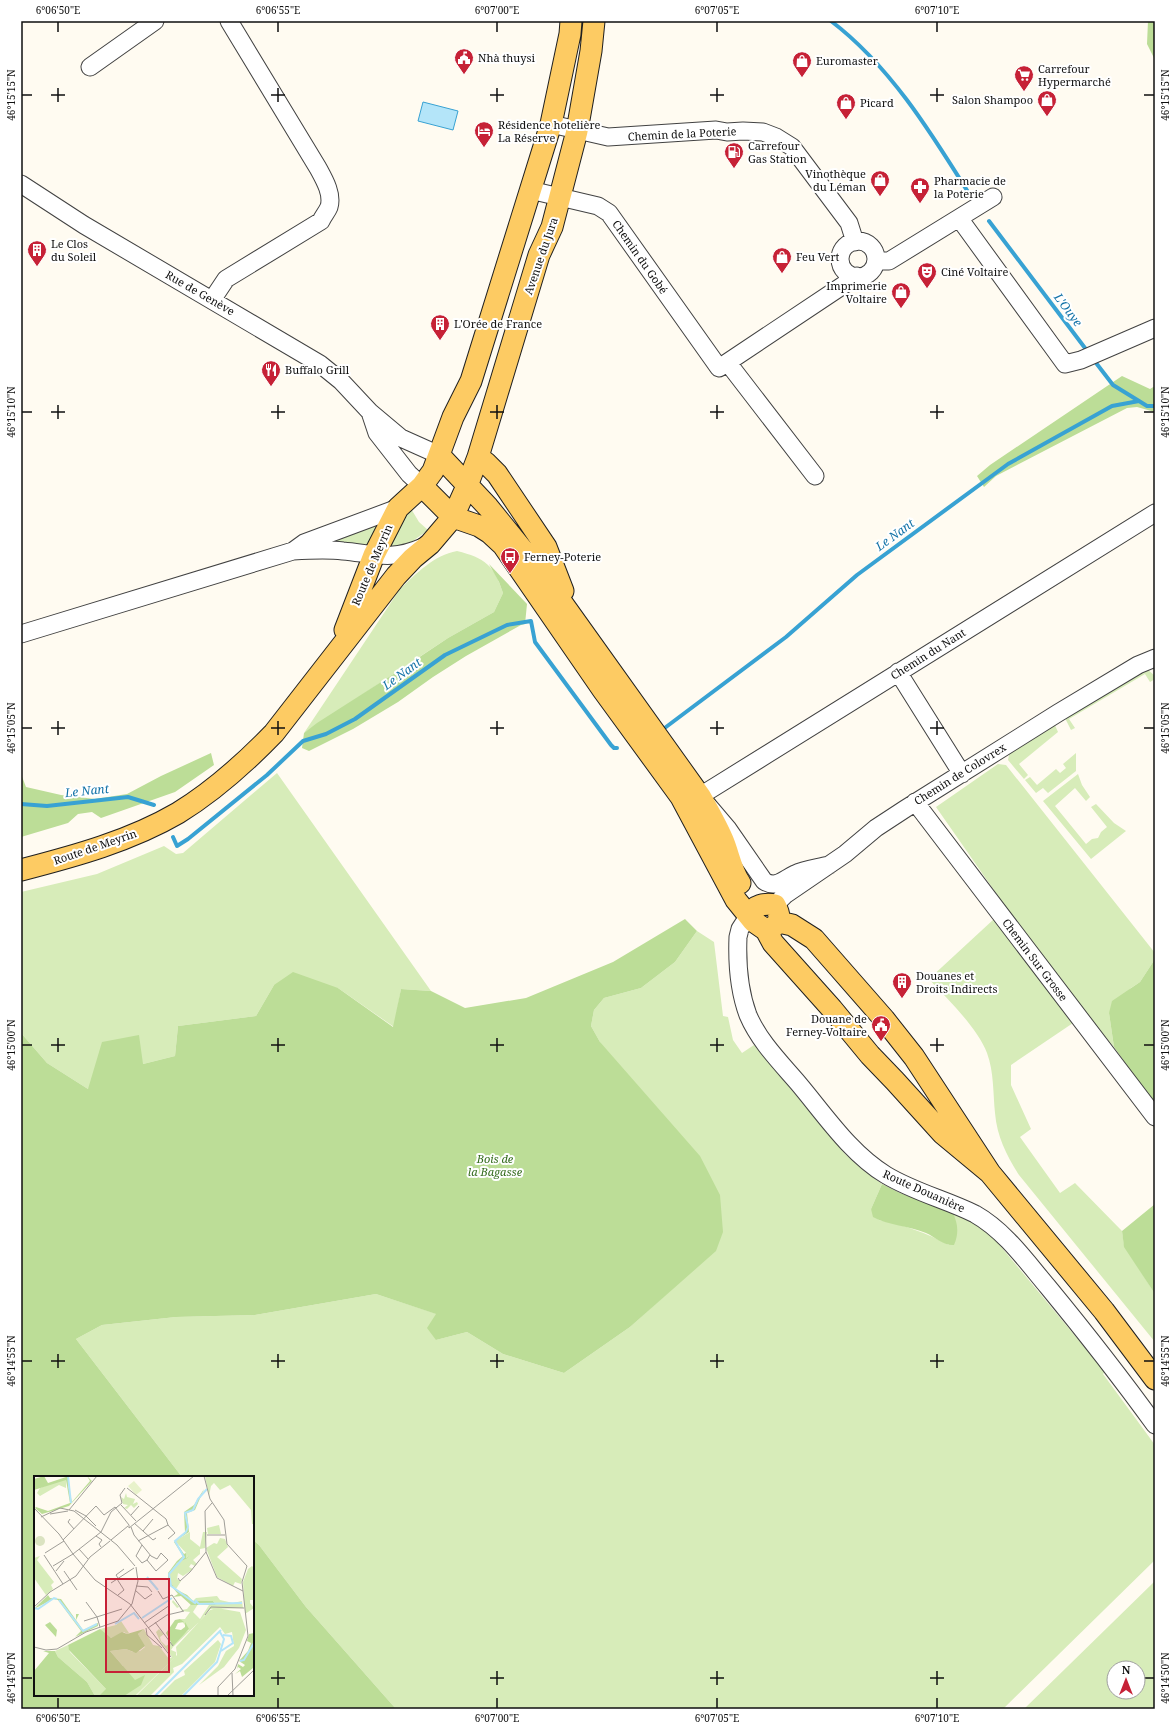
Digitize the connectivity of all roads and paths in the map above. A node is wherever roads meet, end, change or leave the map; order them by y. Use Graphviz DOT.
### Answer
graph roads {
  1 [pos="155,21"];
  2 [pos="229,21"];
  3 [pos="570,21"];
  4 [pos="594,21"];
  5 [pos="90,68"];
  6 [pos="551,124"];
  7 [pos="577,131"];
  8 [pos="21,184"];
  9 [pos="530,190"];
  10 [pos="993,197"];
  11 [pos="560,198"];
  12 [pos="959,218"];
  13 [pos="855,242"];
  14 [pos="876,261"];
  15 [pos="858,276"];
  16 [pos="212,300"];
  17 [pos="1155,328"];
  18 [pos="723,366"];
  19 [pos="370,412"];
  20 [pos="439,455"];
  21 [pos="478,457"];
  22 [pos="815,476"];
  23 [pos="422,486"];
  24 [pos="467,486"];
  25 [pos="398,508"];
  26 [pos="1155,512"];
  27 [pos="453,517"];
  28 [pos="430,544"];
  29 [pos="293,551"];
  30 [pos="374,555"];
  31 [pos="573,617"];
  32 [pos="21,634"];
  33 [pos="336,652"];
  34 [pos="1155,658"];
  35 [pos="898,672"];
  36 [pos="962,774"];
  37 [pos="700,796"];
  38 [pos="915,802"];
  39 [pos="829,865"];
  40 [pos="21,870"];
  41 [pos="766,916"];
  42 [pos="1155,1117"];
  43 [pos="990,1172"];
  44 [pos="1155,1378"];
  45 [pos="1155,1425"];
  1 -- 5 [label="street"];
  2 -- 16 [label="street"];
  3 -- 6 [label="main road"];
  4 -- 7 [label="main road, Avenue du Jura"];
  6 -- 7 [label="street, Chemin de la Poterie"];
  6 -- 9 [label="main road"];
  7 -- 11 [label="main road, Avenue du Jura"];
  7 -- 13 [label="street, Chemin de la Poterie"];
  8 -- 16 [label="street, Rue de Genève"];
  9 -- 11 [label="street, Chemin du Gobé"];
  9 -- 20 [label="main road"];
  10 -- 12 [label="street"];
  11 -- 18 [label="street, Chemin du Gobé"];
  11 -- 21 [label="main road, Avenue du Jura"];
  12 -- 14 [label="street"];
  12 -- 17 [label="street"];
  13 -- 14 [label="street"];
  13 -- 15 [label="street"];
  14 -- 15 [label="street"];
  15 -- 18 [label="street"];
  16 -- 19 [label="street, Rue de Genève"];
  18 -- 22 [label="street, Chemin du Gobé"];
  19 -- 20 [label="street, Rue de Genève"];
  19 -- 23 [label="street, Rue de Genève"];
  20 -- 23 [label="main road, Route de Meyrin"];
  20 -- 24 [label="main road"];
  21 -- 24 [label="main road, Avenue du Jura"];
  21 -- 31 [label="main road"];
  23 -- 25 [label="main road, Route de Meyrin"];
  23 -- 27 [label="main road"];
  24 -- 27 [label="main road, Avenue du Jura"];
  24 -- 31 [label="main road"];
  25 -- 29 [label="street"];
  25 -- 30 [label="main road, Route de Meyrin"];
  26 -- 35 [label="street, Chemin du Nant"];
  27 -- 28 [label="main road, Route de Meyrin"];
  27 -- 41 [label="main road"];
  28 -- 30 [label="street"];
  28 -- 33 [label="main road, Route de Meyrin"];
  29 -- 30 [label="street"];
  29 -- 32 [label="street"];
  30 -- 33 [label="main road, Route de Meyrin"];
  31 -- 37 [label="main road"];
  33 -- 40 [label="main road, Route de Meyrin"];
  34 -- 36 [label="street, Chemin de Colovrex"];
  35 -- 36 [label="street"];
  35 -- 37 [label="street, Chemin du Nant"];
  36 -- 38 [label="street, Chemin de Colovrex"];
  37 -- 39 [label="street"];
  37 -- 41 [label="main road"];
  38 -- 39 [label="street, Chemin de Colovrex"];
  38 -- 42 [label="street, Chemin Sur Grosse"];
  39 -- 41 [label="street, Chemin de Colovrex"];
  41 -- 43 [label="main road"];
  41 -- 43 [label="main road"];
  41 -- 45 [label="street, Route Douanière"];
  43 -- 44 [label="main road"];
}
